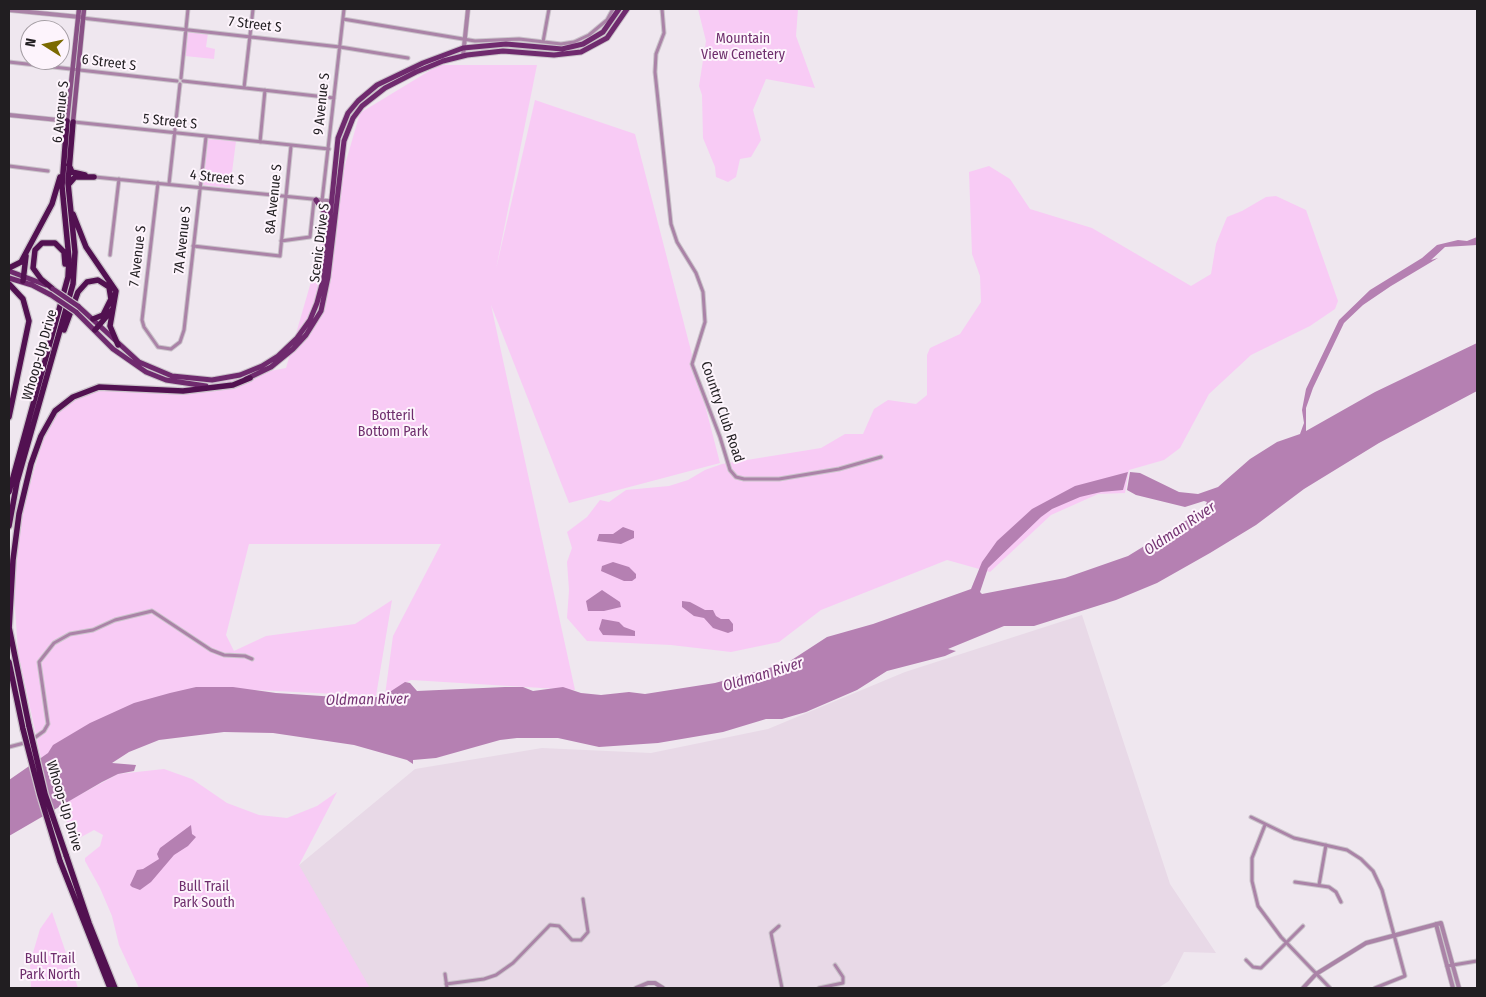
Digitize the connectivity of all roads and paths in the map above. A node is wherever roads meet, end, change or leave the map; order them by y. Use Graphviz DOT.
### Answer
graph roads {
  1 [pos="79,9"];
  2 [pos="84,9"];
  3 [pos="188,9"];
  4 [pos="253,9"];
  5 [pos="344,9"];
  6 [pos="468,9"];
  7 [pos="549,9"];
  8 [pos="613,9"];
  9 [pos="619,9"];
  10 [pos="627,9"];
  11 [pos="662,9"];
  12 [pos="9,10"];
  13 [pos="80,18"];
  14 [pos="343,18"];
  15 [pos="186,29"];
  16 [pos="250,36"];
  17 [pos="464,39"];
  18 [pos="543,42"];
  19 [pos="340,47"];
  20 [pos="463,48"];
  21 [pos="463,56"];
  22 [pos="408,58"];
  23 [pos="9,62"];
  24 [pos="75,70"];
  25 [pos="180,81"];
  26 [pos="244,88"];
  27 [pos="265,90"];
  28 [pos="334,98"];
  29 [pos="9,114"];
  30 [pos="70,122"];
  31 [pos="176,134"];
  32 [pos="206,137"];
  33 [pos="260,142"];
  34 [pos="291,146"];
  35 [pos="329,149"];
  36 [pos="68,163"];
  37 [pos="9,166"];
  38 [pos="62,170"];
  39 [pos="48,171"];
  40 [pos="94,176"];
  41 [pos="118,179"];
  42 [pos="158,183"];
  43 [pos="169,184"];
  44 [pos="200,188"];
  45 [pos="68,189"];
  46 [pos="286,197"];
  47 [pos="68,199"];
  48 [pos="317,200"];
  49 [pos="334,202"];
  50 [pos="329,220"];
  51 [pos="281,241"];
  52 [pos="193,246"];
  53 [pos="28,247"];
  54 [pos="110,255"];
  55 [pos="9,270"];
  56 [pos="9,278"];
  57 [pos="23,278"];
  58 [pos="9,284"];
  59 [pos="52,292"];
  60 [pos="115,306"];
  61 [pos="77,309"];
  62 [pos="93,319"];
  63 [pos="97,328"];
  64 [pos="118,344"];
  65 [pos="50,345"];
  66 [pos="178,345"];
  67 [pos="49,369"];
  68 [pos="250,378"];
  69 [pos="9,417"];
  70 [pos="880,457"];
  71 [pos="9,492"];
  72 [pos="9,526"];
  73 [pos="9,625"];
  74 [pos="9,630"];
  75 [pos="252,659"];
  76 [pos="9,662"];
  77 [pos="9,675"];
  78 [pos="26,727"];
  79 [pos="9,747"];
  80 [pos="1251,817"];
  81 [pos="1265,825"];
  82 [pos="1326,845"];
  83 [pos="1295,882"];
  84 [pos="1319,885"];
  85 [pos="583,899"];
  86 [pos="1341,902"];
  87 [pos="1436,924"];
  88 [pos="779,926"];
  89 [pos="1303,926"];
  90 [pos="1394,934"];
  91 [pos="1286,942"];
  92 [pos="1246,960"];
  93 [pos="1477,961"];
  94 [pos="834,965"];
  95 [pos="1447,966"];
  96 [pos="1453,966"];
  97 [pos="445,974"];
  98 [pos="1316,974"];
  99 [pos="447,986"];
  100 [pos="110,988"];
  101 [pos="115,988"];
  102 [pos="636,988"];
  103 [pos="663,988"];
  104 [pos="782,988"];
  105 [pos="819,988"];
  106 [pos="1304,988"];
  107 [pos="1330,988"];
  108 [pos="1375,988"];
  109 [pos="1453,988"];
  110 [pos="1459,988"];
  1 -- 13 [label="main road, 6 Avenue S"];
  2 -- 13 [label="main road, 6 Avenue S"];
  3 -- 15 [label="street"];
  4 -- 16 [label="street"];
  5 -- 14 [label="street, 9 Avenue S"];
  6 -- 17 [label="street"];
  7 -- 18 [label="street"];
  8 -- 18 [label="street"];
  9 -- 20 [label="main road, Scenic Drive S"];
  10 -- 21 [label="main road, Scenic Drive S"];
  11 -- 70 [label="street, Country Club Road"];
  12 -- 13 [label="street, 7 Street S"];
  13 -- 15 [label="street, 7 Street S"];
  13 -- 24 [label="main road, 6 Avenue S"];
  14 -- 17 [label="street"];
  14 -- 19 [label="street, 9 Avenue S"];
  15 -- 16 [label="street, 7 Street S"];
  15 -- 25 [label="street"];
  16 -- 19 [label="street, 7 Street S"];
  16 -- 26 [label="street"];
  17 -- 18 [label="street"];
  17 -- 20 [label="street"];
  19 -- 22 [label="street, 7 Street S"];
  19 -- 28 [label="street, 9 Avenue S"];
  20 -- 21 [label="street"];
  20 -- 49 [label="main road, Scenic Drive S"];
  21 -- 49 [label="main road, Scenic Drive S"];
  23 -- 24 [label="street, 6 Street S"];
  24 -- 25 [label="street, 6 Street S"];
  24 -- 30 [label="main road, 6 Avenue S"];
  25 -- 26 [label="street, 6 Street S"];
  25 -- 31 [label="street"];
  26 -- 27 [label="street, 6 Street S"];
  27 -- 28 [label="street, 6 Street S"];
  27 -- 33 [label="street"];
  28 -- 35 [label="street, 9 Avenue S"];
  29 -- 30 [label="street, 5 Street S"];
  30 -- 31 [label="street, 5 Street S"];
  30 -- 36 [label="highway, 6 Avenue S"];
  30 -- 38 [label="highway, 6 Avenue S"];
  31 -- 32 [label="street, 5 Street S"];
  31 -- 43 [label="street"];
  32 -- 33 [label="street, 5 Street S"];
  32 -- 44 [label="street, 7A Avenue S"];
  33 -- 34 [label="street, 5 Street S"];
  34 -- 35 [label="street, 5 Street S"];
  34 -- 46 [label="street, 8A Avenue S"];
  35 -- 48 [label="street, 9 Avenue S"];
  36 -- 40 [label="highway"];
  36 -- 45 [label="highway, 6 Avenue S"];
  37 -- 39 [label="street"];
  38 -- 53 [label="highway"];
  38 -- 65 [label="highway, Whoop-Up Drive"];
  40 -- 41 [label="street, 4 Street S"];
  40 -- 45 [label="highway"];
  41 -- 42 [label="street, 4 Street S"];
  41 -- 54 [label="street"];
  42 -- 43 [label="street, 4 Street S"];
  42 -- 66 [label="street, 7 Avenue S"];
  43 -- 44 [label="street, 4 Street S"];
  44 -- 46 [label="street, 4 Street S"];
  44 -- 52 [label="street, 7A Avenue S"];
  45 -- 47 [label="highway, Whoop-Up Drive"];
  46 -- 48 [label="street, 4 Street S"];
  46 -- 51 [label="street, 8A Avenue S"];
  47 -- 60 [label="highway"];
  47 -- 67 [label="highway, Whoop-Up Drive"];
  48 -- 49 [label="street, 4 Street S"];
  48 -- 50 [label="main road"];
  48 -- 51 [label="street, 9 Avenue S"];
  49 -- 50 [label="main road, Scenic Drive S"];
  49 -- 68 [label="main road, Scenic Drive S"];
  50 -- 64 [label="main road, Scenic Drive S"];
  51 -- 52 [label="street, 8A Avenue S"];
  52 -- 66 [label="street, 7A Avenue S"];
  53 -- 55 [label="highway"];
  53 -- 57 [label="highway"];
  55 -- 57 [label="main road, Scenic Drive S"];
  56 -- 57 [label="main road, Scenic Drive S"];
  57 -- 59 [label="main road, Scenic Drive S"];
  58 -- 69 [label="highway"];
  59 -- 61 [label="main road, Scenic Drive S, bridge"];
  59 -- 65 [label="highway"];
  60 -- 63 [label="highway"];
  60 -- 64 [label="highway"];
  61 -- 62 [label="main road, Scenic Drive S"];
  61 -- 63 [label="main road, Scenic Drive S"];
  62 -- 63 [label="main road, Scenic Drive S"];
  62 -- 67 [label="highway"];
  63 -- 64 [label="main road, Scenic Drive S"];
  63 -- 68 [label="main road, Scenic Drive S"];
  65 -- 71 [label="highway, Whoop-Up Drive"];
  67 -- 72 [label="highway, Whoop-Up Drive"];
  68 -- 74 [label="highway"];
  73 -- 74 [label="highway, Whoop-Up Drive"];
  74 -- 78 [label="highway, Whoop-Up Drive"];
  75 -- 79 [label="street"];
  76 -- 78 [label="highway, Whoop-Up Drive"];
  77 -- 78 [label="highway"];
  78 -- 100 [label="highway, Whoop-Up Drive, bridge"];
  78 -- 101 [label="highway, Whoop-Up Drive, bridge"];
  80 -- 81 [label="street"];
  81 -- 82 [label="street"];
  81 -- 91 [label="street"];
  82 -- 84 [label="street"];
  82 -- 90 [label="street"];
  83 -- 84 [label="street"];
  84 -- 86 [label="street"];
  85 -- 99 [label="street"];
  87 -- 90 [label="street"];
  87 -- 95 [label="street"];
  87 -- 96 [label="street"];
  88 -- 104 [label="street"];
  89 -- 91 [label="street"];
  90 -- 98 [label="street"];
  90 -- 108 [label="street"];
  91 -- 92 [label="street"];
  91 -- 98 [label="street"];
  93 -- 96 [label="street"];
  94 -- 105 [label="street"];
  95 -- 96 [label="street"];
  95 -- 109 [label="street"];
  96 -- 110 [label="street"];
  97 -- 99 [label="street"];
  98 -- 106 [label="street"];
  98 -- 107 [label="street"];
  102 -- 103 [label="street"];
}
